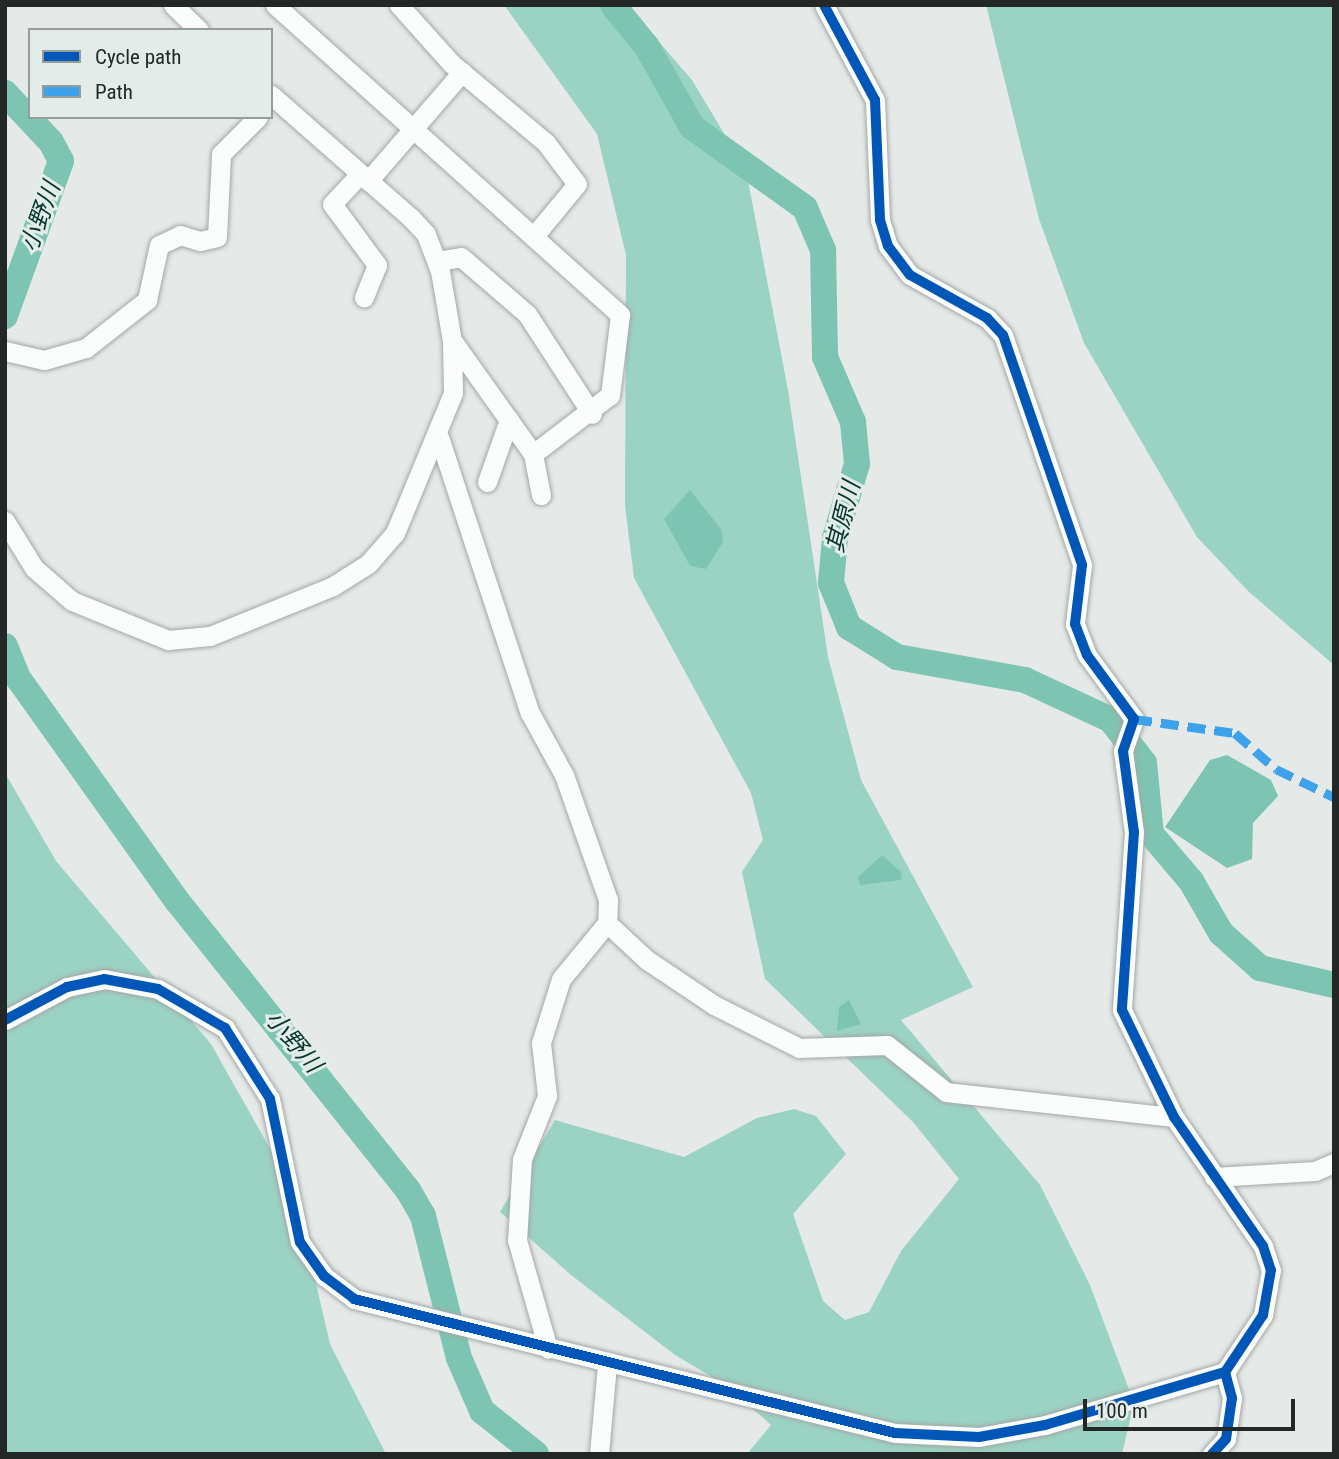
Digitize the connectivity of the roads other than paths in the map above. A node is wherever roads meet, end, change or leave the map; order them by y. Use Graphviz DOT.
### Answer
graph roads {
  1 [pos="275,5"];
  2 [pos="399,5"];
  3 [pos="824,5"];
  4 [pos="174,6"];
  5 [pos="197,28"];
  6 [pos="462,72"];
  7 [pos="273,100"];
  8 [pos="256,119"];
  9 [pos="412,128"];
  10 [pos="364,178"];
  11 [pos="534,236"];
  12 [pos="437,261"];
  13 [pos="364,297"];
  14 [pos="452,340"];
  15 [pos="5,351"];
  16 [pos="592,414"];
  17 [pos="509,420"];
  18 [pos="439,437"];
  19 [pos="533,454"];
  20 [pos="487,482"];
  21 [pos="541,495"];
  22 [pos="5,521"];
  23 [pos="607,923"];
  24 [pos="5,1020"];
  25 [pos="1174,1117"];
  26 [pos="1334,1163"];
  27 [pos="1214,1177"];
  28 [pos="548,1349"];
  29 [pos="607,1365"];
  30 [pos="1226,1372"];
  31 [pos="599,1454"];
  32 [pos="1212,1454"];
  1 -- 9 [label="street"];
  2 -- 6 [label="street"];
  3 -- 25 [label="street"];
  4 -- 5 [label="street"];
  6 -- 9 [label="street"];
  6 -- 11 [label="street"];
  7 -- 10 [label="street"];
  8 -- 15 [label="street"];
  9 -- 10 [label="street"];
  9 -- 11 [label="street"];
  10 -- 12 [label="street"];
  10 -- 13 [label="street"];
  11 -- 16 [label="street"];
  12 -- 14 [label="street"];
  12 -- 16 [label="street"];
  14 -- 17 [label="street"];
  14 -- 18 [label="street"];
  16 -- 19 [label="street"];
  17 -- 19 [label="street"];
  17 -- 20 [label="street"];
  18 -- 22 [label="street"];
  18 -- 23 [label="street"];
  19 -- 21 [label="street"];
  23 -- 25 [label="street"];
  23 -- 28 [label="street"];
  24 -- 28 [label="street"];
  25 -- 27 [label="street"];
  26 -- 27 [label="street"];
  27 -- 30 [label="street"];
  28 -- 29 [label="street"];
  29 -- 30 [label="street"];
  29 -- 31 [label="street"];
  30 -- 32 [label="street"];
}
